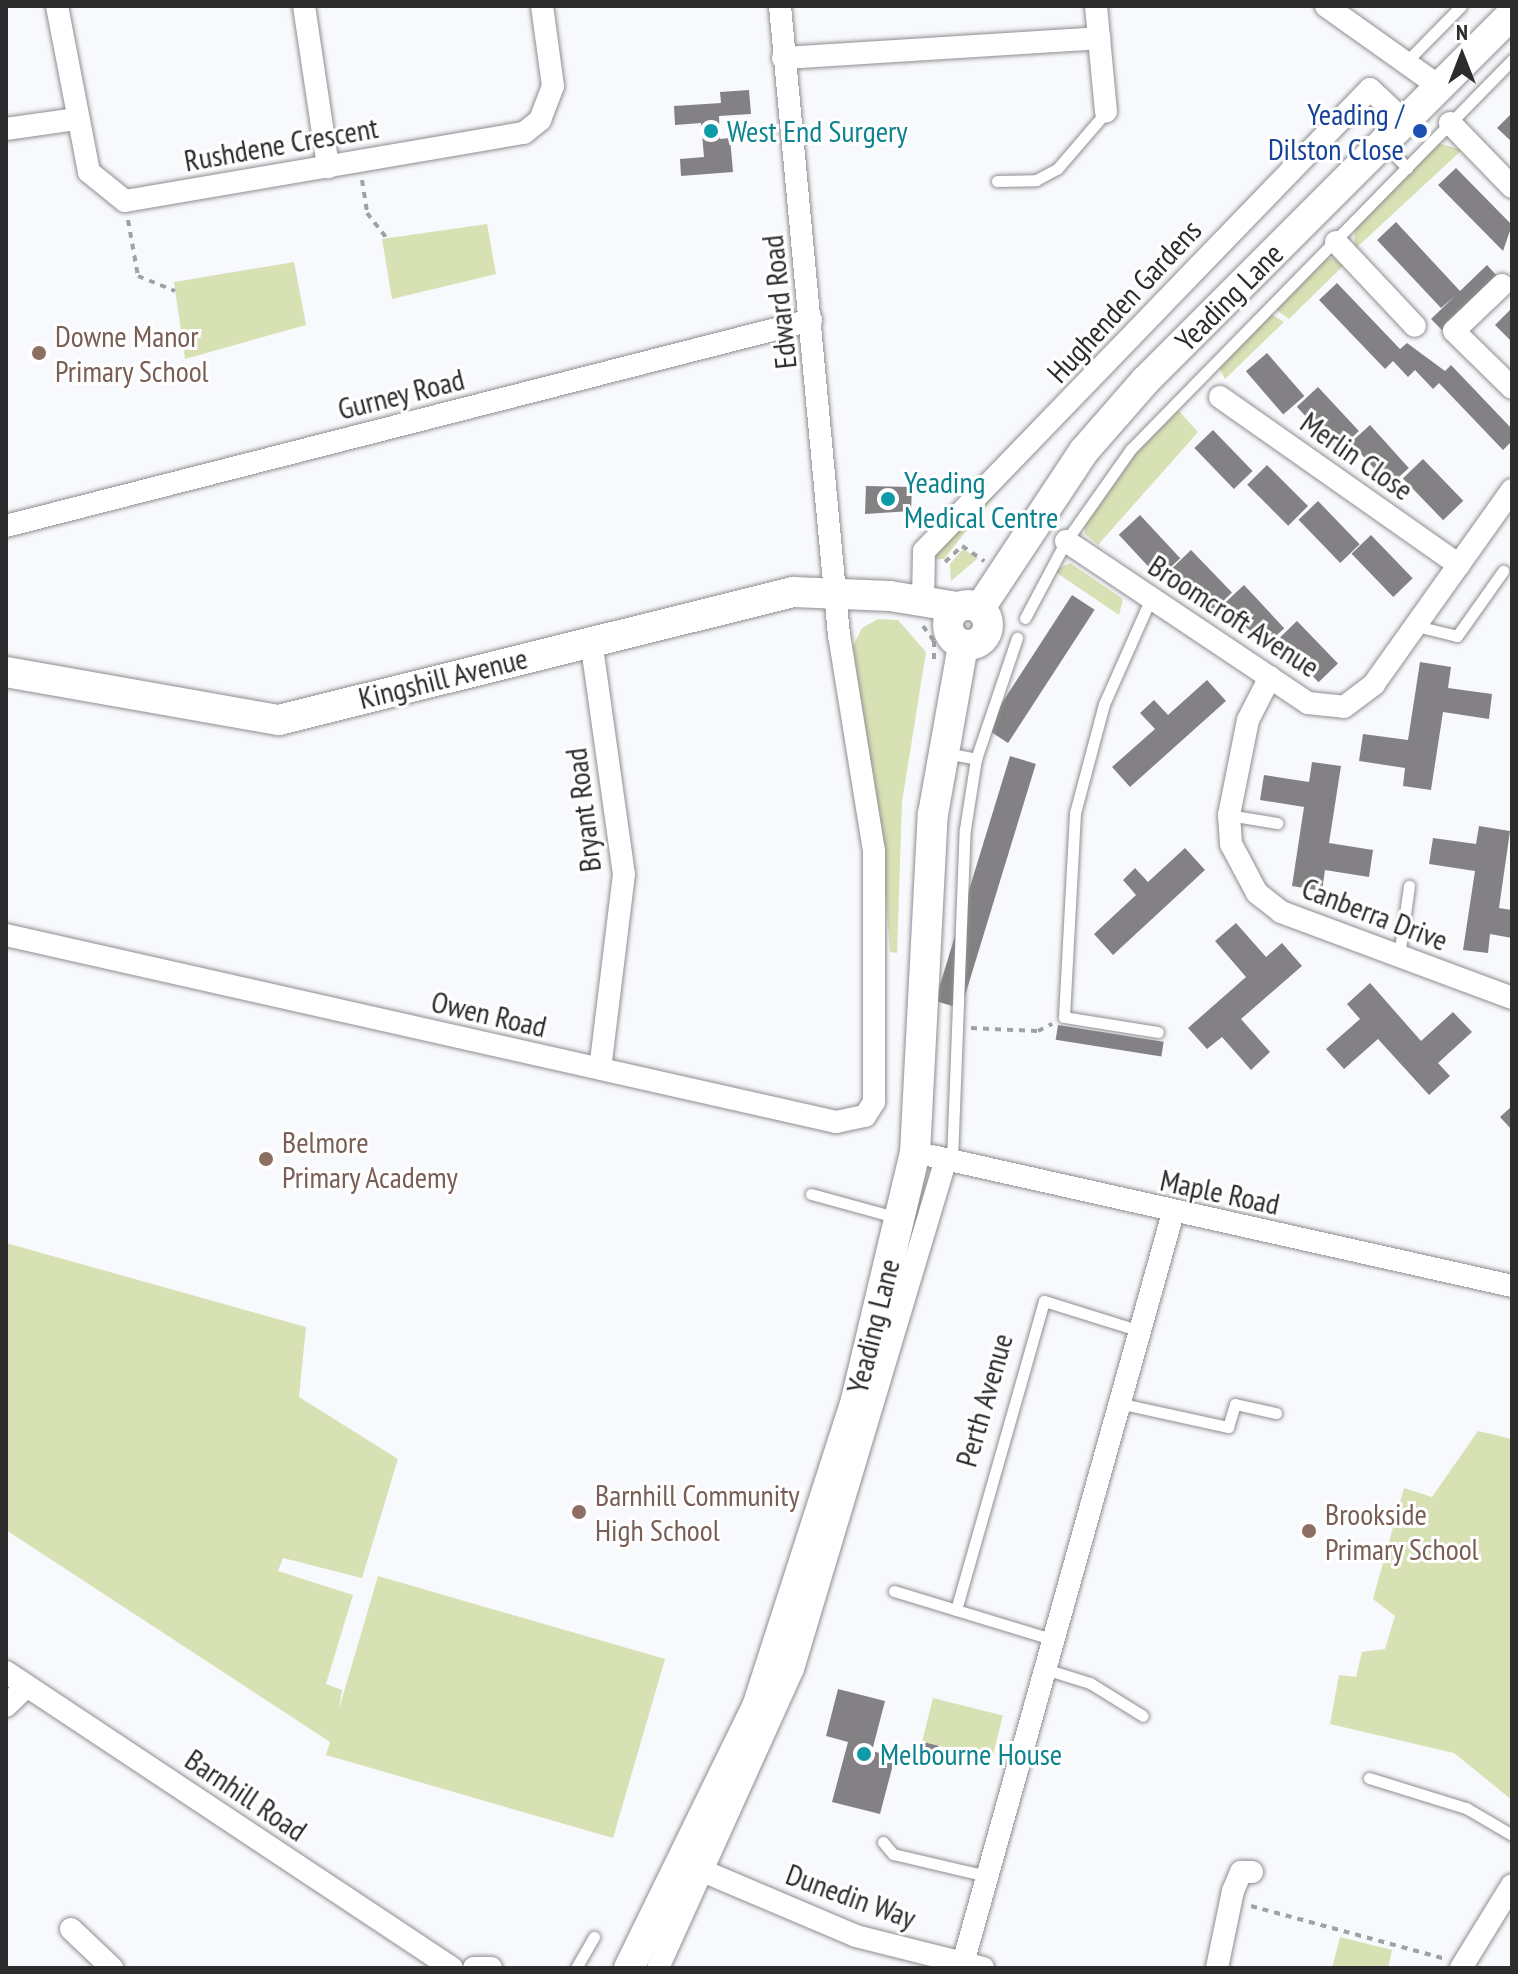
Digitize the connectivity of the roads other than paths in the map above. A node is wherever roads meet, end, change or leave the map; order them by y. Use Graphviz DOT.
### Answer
graph roads {
  1 [pos="57,6"];
  2 [pos="304,6"];
  3 [pos="542,6"];
  4 [pos="780,6"];
  5 [pos="1096,6"];
  6 [pos="1326,6"];
  7 [pos="1461,6"];
  8 [pos="1342,13"];
  9 [pos="1512,14"];
  10 [pos="1099,38"];
  11 [pos="783,58"];
  12 [pos="1512,60"];
  13 [pos="1406,62"];
  14 [pos="1437,85"];
  15 [pos="1106,112"];
  16 [pos="75,119"];
  17 [pos="1450,123"];
  18 [pos="6,129"];
  19 [pos="1393,132"];
  20 [pos="328,167"];
  21 [pos="1407,168"];
  22 [pos="997,181"];
  23 [pos="1512,187"];
  24 [pos="1336,242"];
  25 [pos="1502,285"];
  26 [pos="811,320"];
  27 [pos="1415,326"];
  28 [pos="1512,388"];
  29 [pos="1220,397"];
  30 [pos="1512,490"];
  31 [pos="6,526"];
  32 [pos="1066,541"];
  33 [pos="1459,565"];
  34 [pos="1503,571"];
  35 [pos="835,592"];
  36 [pos="878,598"];
  37 [pos="1151,598"];
  38 [pos="920,611"];
  39 [pos="1025,618"];
  40 [pos="962,621"];
  41 [pos="1416,626"];
  42 [pos="1017,638"];
  43 [pos="591,640"];
  44 [pos="6,672"];
  45 [pos="1270,677"];
  46 [pos="943,752"];
  47 [pos="976,759"];
  48 [pos="1229,815"];
  49 [pos="1277,823"];
  50 [pos="1409,886"];
  51 [pos="6,935"];
  52 [pos="1399,956"];
  53 [pos="1512,998"];
  54 [pos="1158,1032"];
  55 [pos="600,1069"];
  56 [pos="915,1153"];
  57 [pos="949,1159"];
  58 [pos="811,1194"];
  59 [pos="1173,1213"];
  60 [pos="900,1218"];
  61 [pos="1512,1286"];
  62 [pos="1137,1330"];
  63 [pos="1117,1403"];
  64 [pos="1276,1413"];
  65 [pos="894,1591"];
  66 [pos="956,1610"];
  67 [pos="1054,1640"];
  68 [pos="1045,1669"];
  69 [pos="6,1672"];
  70 [pos="27,1686"];
  71 [pos="6,1706"];
  72 [pos="1143,1716"];
  73 [pos="1369,1778"];
  74 [pos="1512,1835"];
  75 [pos="883,1842"];
  76 [pos="703,1871"];
  77 [pos="1252,1872"];
  78 [pos="987,1876"];
  79 [pos="1512,1885"];
  80 [pos="71,1929"];
  81 [pos="594,1937"];
  82 [pos="973,1965"];
  83 [pos="1463,1966"];
  84 [pos="112,1968"];
  85 [pos="452,1968"];
  86 [pos="474,1968"];
  87 [pos="491,1968"];
  88 [pos="576,1968"];
  89 [pos="629,1968"];
  90 [pos="658,1968"];
  91 [pos="1217,1968"];
  1 -- 16 [label="street"];
  2 -- 20 [label="street"];
  3 -- 20 [label="street, Rushdene Crescent"];
  4 -- 11 [label="street, Edward Road"];
  5 -- 10 [label="street"];
  6 -- 8 [label="street"];
  7 -- 13 [label="lane"];
  8 -- 13 [label="street"];
  9 -- 14 [label="street, Yeading Lane"];
  10 -- 11 [label="street"];
  10 -- 15 [label="street"];
  11 -- 26 [label="street, Edward Road"];
  12 -- 17 [label="lane"];
  13 -- 14 [label="street"];
  14 -- 19 [label="street, Yeading Lane"];
  15 -- 22 [label="lane"];
  16 -- 18 [label="street"];
  16 -- 20 [label="street, Rushdene Crescent"];
  17 -- 21 [label="lane"];
  17 -- 23 [label="street"];
  19 -- 21 [label="lane"];
  19 -- 38 [label="street, Hughenden Gardens"];
  19 -- 40 [label="street, Yeading Lane"];
  21 -- 24 [label="lane"];
  24 -- 27 [label="street"];
  24 -- 32 [label="lane"];
  25 -- 28 [label="street"];
  26 -- 31 [label="street, Gurney Road"];
  26 -- 35 [label="street, Edward Road"];
  29 -- 33 [label="street, Merlin Close"];
  30 -- 33 [label="street, Broomcroft Avenue"];
  32 -- 37 [label="street, Broomcroft Avenue"];
  32 -- 39 [label="lane"];
  33 -- 41 [label="street, Broomcroft Avenue"];
  34 -- 41 [label="lane"];
  35 -- 36 [label="street, Kingshill Avenue"];
  35 -- 43 [label="street, Kingshill Avenue"];
  35 -- 55 [label="street, Owen Road"];
  36 -- 38 [label="street, Kingshill Avenue"];
  36 -- 40 [label="street, Kingshill Avenue"];
  37 -- 45 [label="street, Broomcroft Avenue"];
  37 -- 54 [label="lane"];
  38 -- 40 [label="street, Kingshill Avenue"];
  40 -- 46 [label="street, Yeading Lane"];
  41 -- 45 [label="street, Broomcroft Avenue"];
  42 -- 47 [label="lane"];
  43 -- 44 [label="street, Kingshill Avenue"];
  43 -- 55 [label="street, Bryant Road"];
  45 -- 48 [label="street, Canberra Drive"];
  46 -- 47 [label="lane"];
  46 -- 56 [label="street, Yeading Lane"];
  47 -- 57 [label="lane"];
  48 -- 49 [label="lane"];
  48 -- 52 [label="street, Canberra Drive"];
  50 -- 52 [label="lane"];
  51 -- 55 [label="street, Owen Road"];
  52 -- 53 [label="street, Canberra Drive"];
  56 -- 57 [label="street, Maple Road"];
  56 -- 60 [label="street, Yeading Lane"];
  57 -- 59 [label="street, Maple Road"];
  57 -- 76 [label="street"];
  58 -- 60 [label="lane"];
  59 -- 61 [label="street, Maple Road"];
  59 -- 62 [label="street"];
  60 -- 89 [label="street, Yeading Lane"];
  62 -- 63 [label="street"];
  62 -- 66 [label="lane, Perth Avenue"];
  63 -- 64 [label="lane"];
  63 -- 67 [label="street"];
  65 -- 66 [label="lane"];
  66 -- 67 [label="lane"];
  67 -- 68 [label="street"];
  68 -- 72 [label="lane"];
  68 -- 78 [label="street"];
  69 -- 70 [label="street, Barnhill Road"];
  70 -- 71 [label="street"];
  70 -- 85 [label="street, Barnhill Road"];
  73 -- 74 [label="lane"];
  75 -- 78 [label="lane"];
  76 -- 82 [label="street, Dunedin Way"];
  76 -- 90 [label="street"];
  77 -- 91 [label="street"];
  78 -- 82 [label="street"];
  79 -- 83 [label="street"];
  80 -- 84 [label="street"];
  81 -- 88 [label="lane"];
  86 -- 87 [label="street"];
}
